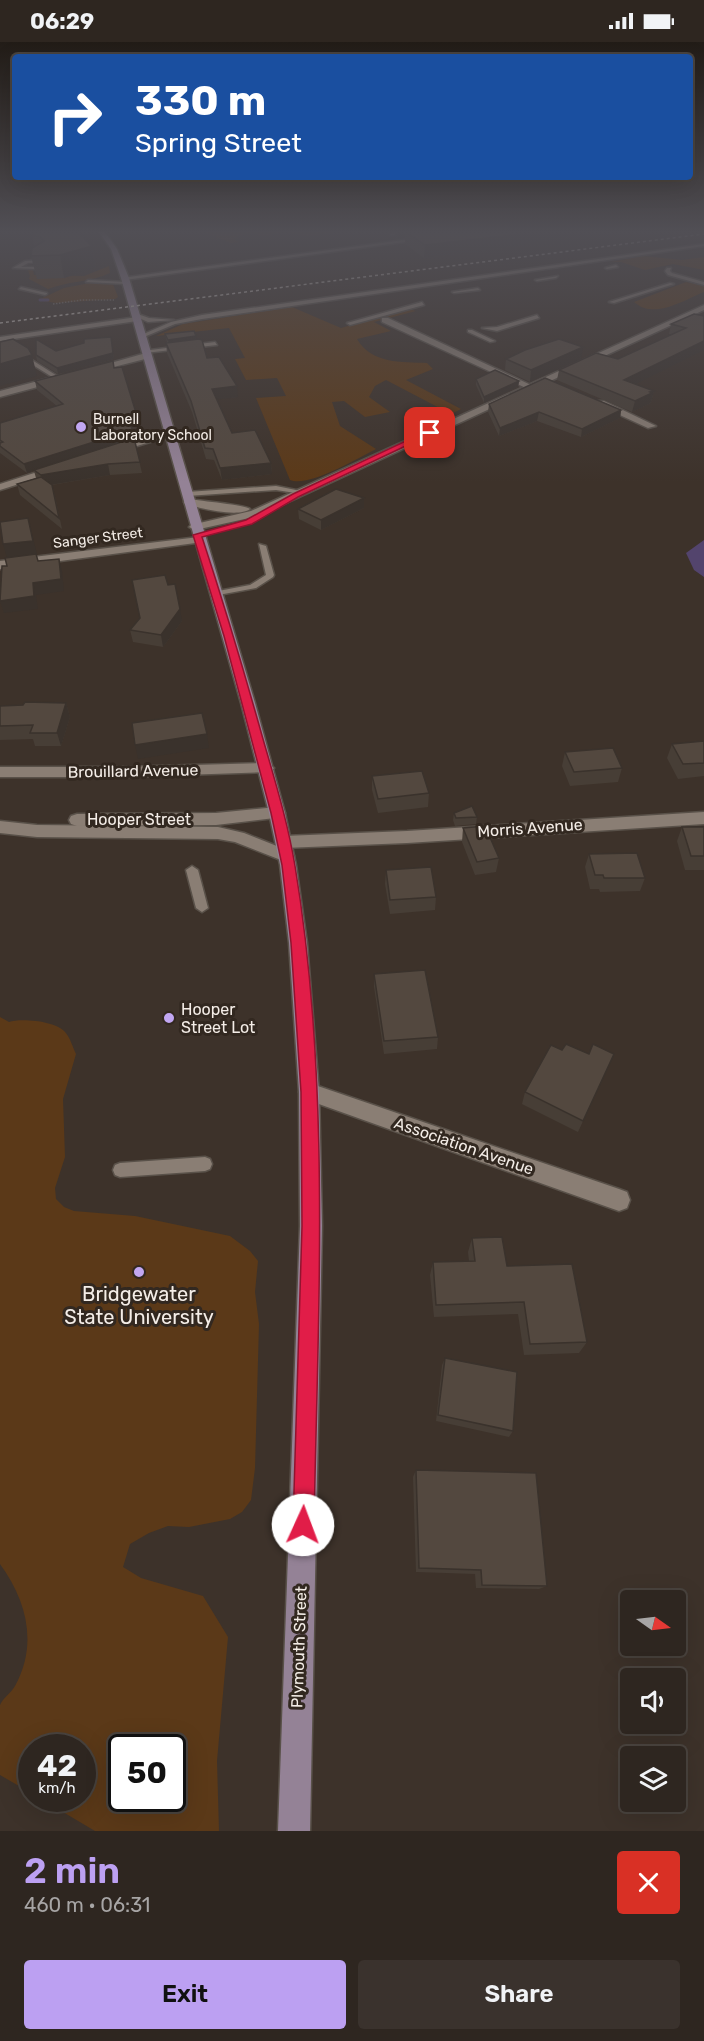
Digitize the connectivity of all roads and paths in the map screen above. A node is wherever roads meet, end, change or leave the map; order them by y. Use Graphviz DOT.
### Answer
graph roads {
  1 [pos="213,315"];
  2 [pos="376,315"];
  3 [pos="686,315"];
  4 [pos="136,317"];
  5 [pos="202,317"];
  6 [pos="537,317"];
  7 [pos="683,317"];
  8 [pos="385,320"];
  9 [pos="694,320"];
  10 [pos="350,322"];
  11 [pos="485,328"];
  12 [pos="470,331"];
  13 [pos="142,336"];
  14 [pos="212,337"];
  15 [pos="0,341"];
  16 [pos="492,341"];
  17 [pos="215,344"];
  18 [pos="10,349"];
  19 [pos="146,353"];
  20 [pos="220,353"];
  21 [pos="20,355"];
  22 [pos="82,372"];
  23 [pos="71,375"];
  24 [pos="59,379"];
  25 [pos="543,380"];
  26 [pos="554,384"];
  27 [pos="529,386"];
  28 [pos="0,394"];
  29 [pos="587,397"];
  30 [pos="651,426"];
  31 [pos="170,433"];
  32 [pos="102,454"];
  33 [pos="68,465"];
  34 [pos="0,487"];
  35 [pos="299,494"];
  36 [pos="188,498"];
  37 [pos="282,501"];
  38 [pos="197,534"];
  39 [pos="262,546"];
  40 [pos="0,566"];
  41 [pos="216,594"];
  42 [pos="266,768"];
  43 [pos="0,772"];
  44 [pos="278,813"];
  45 [pos="704,818"];
  46 [pos="0,820"];
  47 [pos="0,827"];
  48 [pos="285,849"];
  49 [pos="192,870"];
  50 [pos="202,908"];
  51 [pos="309,1092"];
  52 [pos="205,1164"];
  53 [pos="120,1170"];
  54 [pos="619,1200"];
  55 [pos="294,1831"];
  1 -- 5 [label="lane"];
  2 -- 10 [label="lane"];
  3 -- 7 [label="street"];
  4 -- 5 [label="lane"];
  4 -- 13 [label="main road, Plymouth Street"];
  4 -- 15 [label="lane"];
  5 -- 13 [label="lane"];
  6 -- 11 [label="lane"];
  7 -- 9 [label="lane"];
  7 -- 25 [label="street"];
  8 -- 27 [label="street"];
  12 -- 16 [label="lane"];
  13 -- 19 [label="main road, Plymouth Street"];
  14 -- 17 [label="lane"];
  15 -- 18 [label="lane"];
  17 -- 19 [label="lane"];
  17 -- 20 [label="lane"];
  19 -- 22 [label="street"];
  19 -- 31 [label="main road, Plymouth Street"];
  21 -- 24 [label="lane"];
  23 -- 24 [label="street"];
  24 -- 28 [label="street"];
  25 -- 26 [label="street"];
  25 -- 27 [label="street"];
  27 -- 35 [label="street"];
  29 -- 30 [label="street"];
  31 -- 32 [label="street"];
  31 -- 36 [label="main road, Plymouth Street"];
  33 -- 34 [label="street"];
  35 -- 36 [label="lane"];
  35 -- 37 [label="street"];
  35 -- 38 [label="street"];
  36 -- 37 [label="street"];
  36 -- 38 [label="main road, Plymouth Street"];
  37 -- 38 [label="street"];
  38 -- 40 [label="street, Sanger Street"];
  38 -- 41 [label="main road, Plymouth Street"];
  39 -- 41 [label="lane"];
  41 -- 42 [label="main road, Plymouth Street"];
  42 -- 43 [label="street, Brouillard Avenue"];
  42 -- 44 [label="main road, Plymouth Street"];
  44 -- 46 [label="street, Hooper Street"];
  44 -- 48 [label="main road, Plymouth Street"];
  45 -- 48 [label="street, Morris Avenue"];
  47 -- 48 [label="street"];
  48 -- 51 [label="main road, Plymouth Street"];
  49 -- 50 [label="lane"];
  51 -- 54 [label="street, Association Avenue"];
  51 -- 55 [label="main road, Plymouth Street"];
  52 -- 53 [label="lane"];
}
